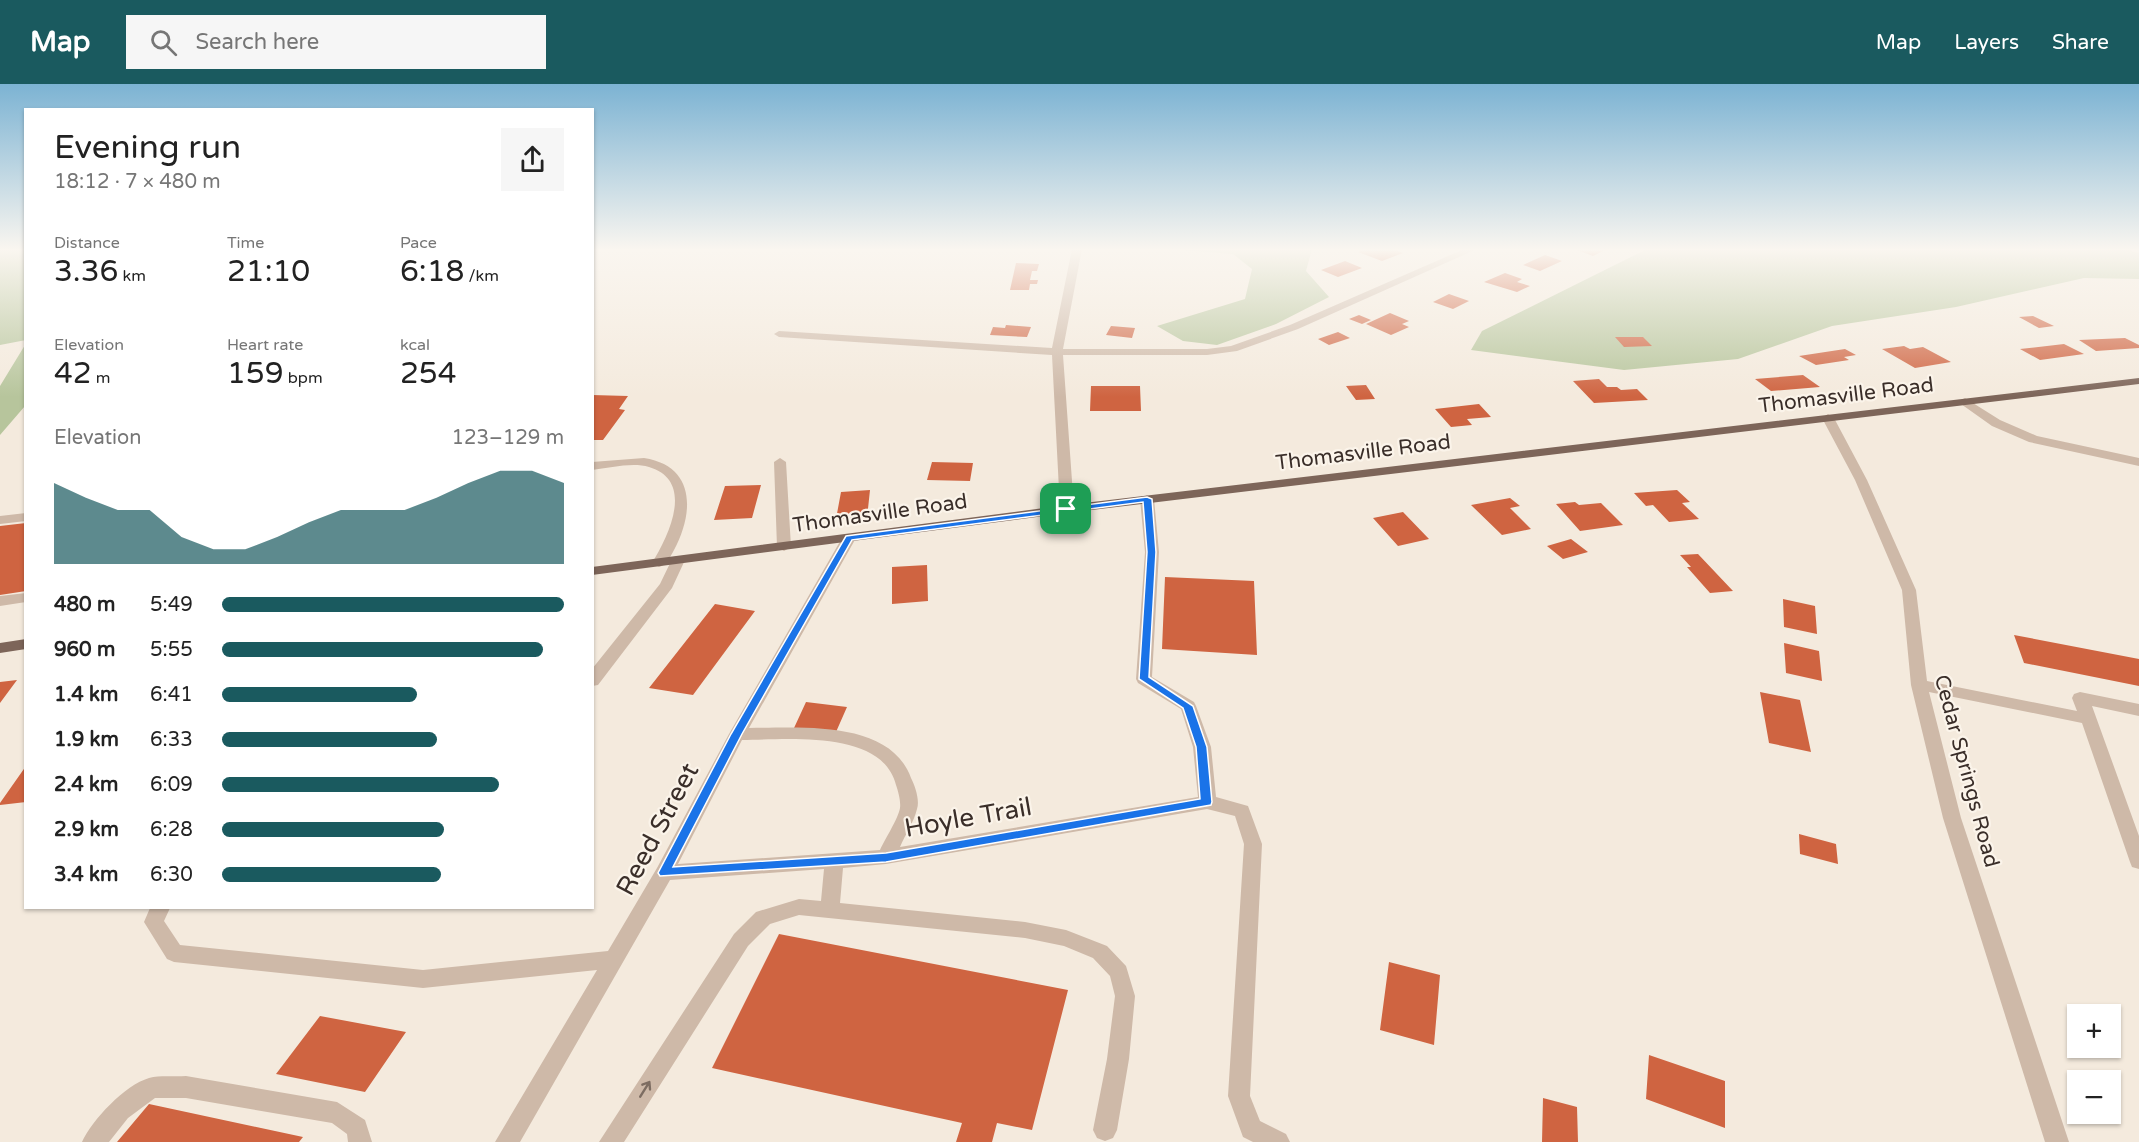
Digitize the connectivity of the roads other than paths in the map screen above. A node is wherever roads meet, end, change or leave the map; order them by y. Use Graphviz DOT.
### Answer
graph roads {
  1 [pos="1067,298"];
  2 [pos="1359,298"];
  3 [pos="779,334"];
  4 [pos="1057,352"];
  5 [pos="2139,381"];
  6 [pos="1965,402"];
  7 [pos="1828,418"];
  8 [pos="780,462"];
  9 [pos="2139,462"];
  10 [pos="594,466"];
  11 [pos="1147,499"];
  12 [pos="1066,509"];
  13 [pos="24,517"];
  14 [pos="0,520"];
  15 [pos="849,538"];
  16 [pos="784,547"];
  17 [pos="678,560"];
  18 [pos="659,563"];
  19 [pos="594,571"];
  20 [pos="24,597"];
  21 [pos="0,601"];
  22 [pos="24,644"];
  23 [pos="0,648"];
  24 [pos="594,678"];
  25 [pos="1919,685"];
  26 [pos="2139,710"];
  27 [pos="2089,719"];
  28 [pos="737,734"];
  29 [pos="1207,802"];
  30 [pos="886,857"];
  31 [pos="834,861"];
  32 [pos="2139,862"];
  33 [pos="664,873"];
  34 [pos="160,909"];
  35 [pos="830,910"];
  36 [pos="614,959"];
  37 [pos="1105,1130"];
  38 [pos="612,1140"];
  39 [pos="94,1142"];
  40 [pos="360,1142"];
  41 [pos="507,1142"];
  42 [pos="1278,1142"];
  43 [pos="2057,1142"];
  1 -- 4 [label="street"];
  2 -- 4 [label="street"];
  3 -- 4 [label="street"];
  4 -- 12 [label="street"];
  5 -- 6 [label="main road, Thomasville Road"];
  6 -- 7 [label="main road, Thomasville Road"];
  6 -- 9 [label="street"];
  7 -- 11 [label="main road, Thomasville Road"];
  7 -- 25 [label="street, Cedar Springs Road"];
  8 -- 16 [label="street"];
  10 -- 18 [label="street"];
  11 -- 12 [label="main road, Thomasville Road"];
  11 -- 29 [label="street"];
  12 -- 15 [label="main road, Thomasville Road"];
  13 -- 14 [label="street"];
  15 -- 16 [label="main road, Thomasville Road"];
  15 -- 28 [label="street, Reed Street"];
  16 -- 17 [label="main road, Thomasville Road"];
  17 -- 18 [label="main road, Thomasville Road"];
  17 -- 24 [label="street"];
  18 -- 19 [label="main road, Thomasville Road"];
  20 -- 21 [label="street"];
  22 -- 23 [label="main road"];
  25 -- 27 [label="street"];
  25 -- 43 [label="street, Cedar Springs Road"];
  26 -- 27 [label="street"];
  27 -- 32 [label="street"];
  28 -- 30 [label="street"];
  28 -- 33 [label="street, Reed Street"];
  29 -- 30 [label="street, Hoyle Trail"];
  29 -- 42 [label="street, Hoyle Trail"];
  30 -- 31 [label="street, Hoyle Trail"];
  31 -- 33 [label="street, Hoyle Trail"];
  31 -- 35 [label="street"];
  33 -- 36 [label="street, Reed Street"];
  34 -- 36 [label="street"];
  35 -- 37 [label="street"];
  38 -- 35 [label="street, one-way"];
  36 -- 41 [label="street, Reed Street"];
  39 -- 40 [label="street"];
}
